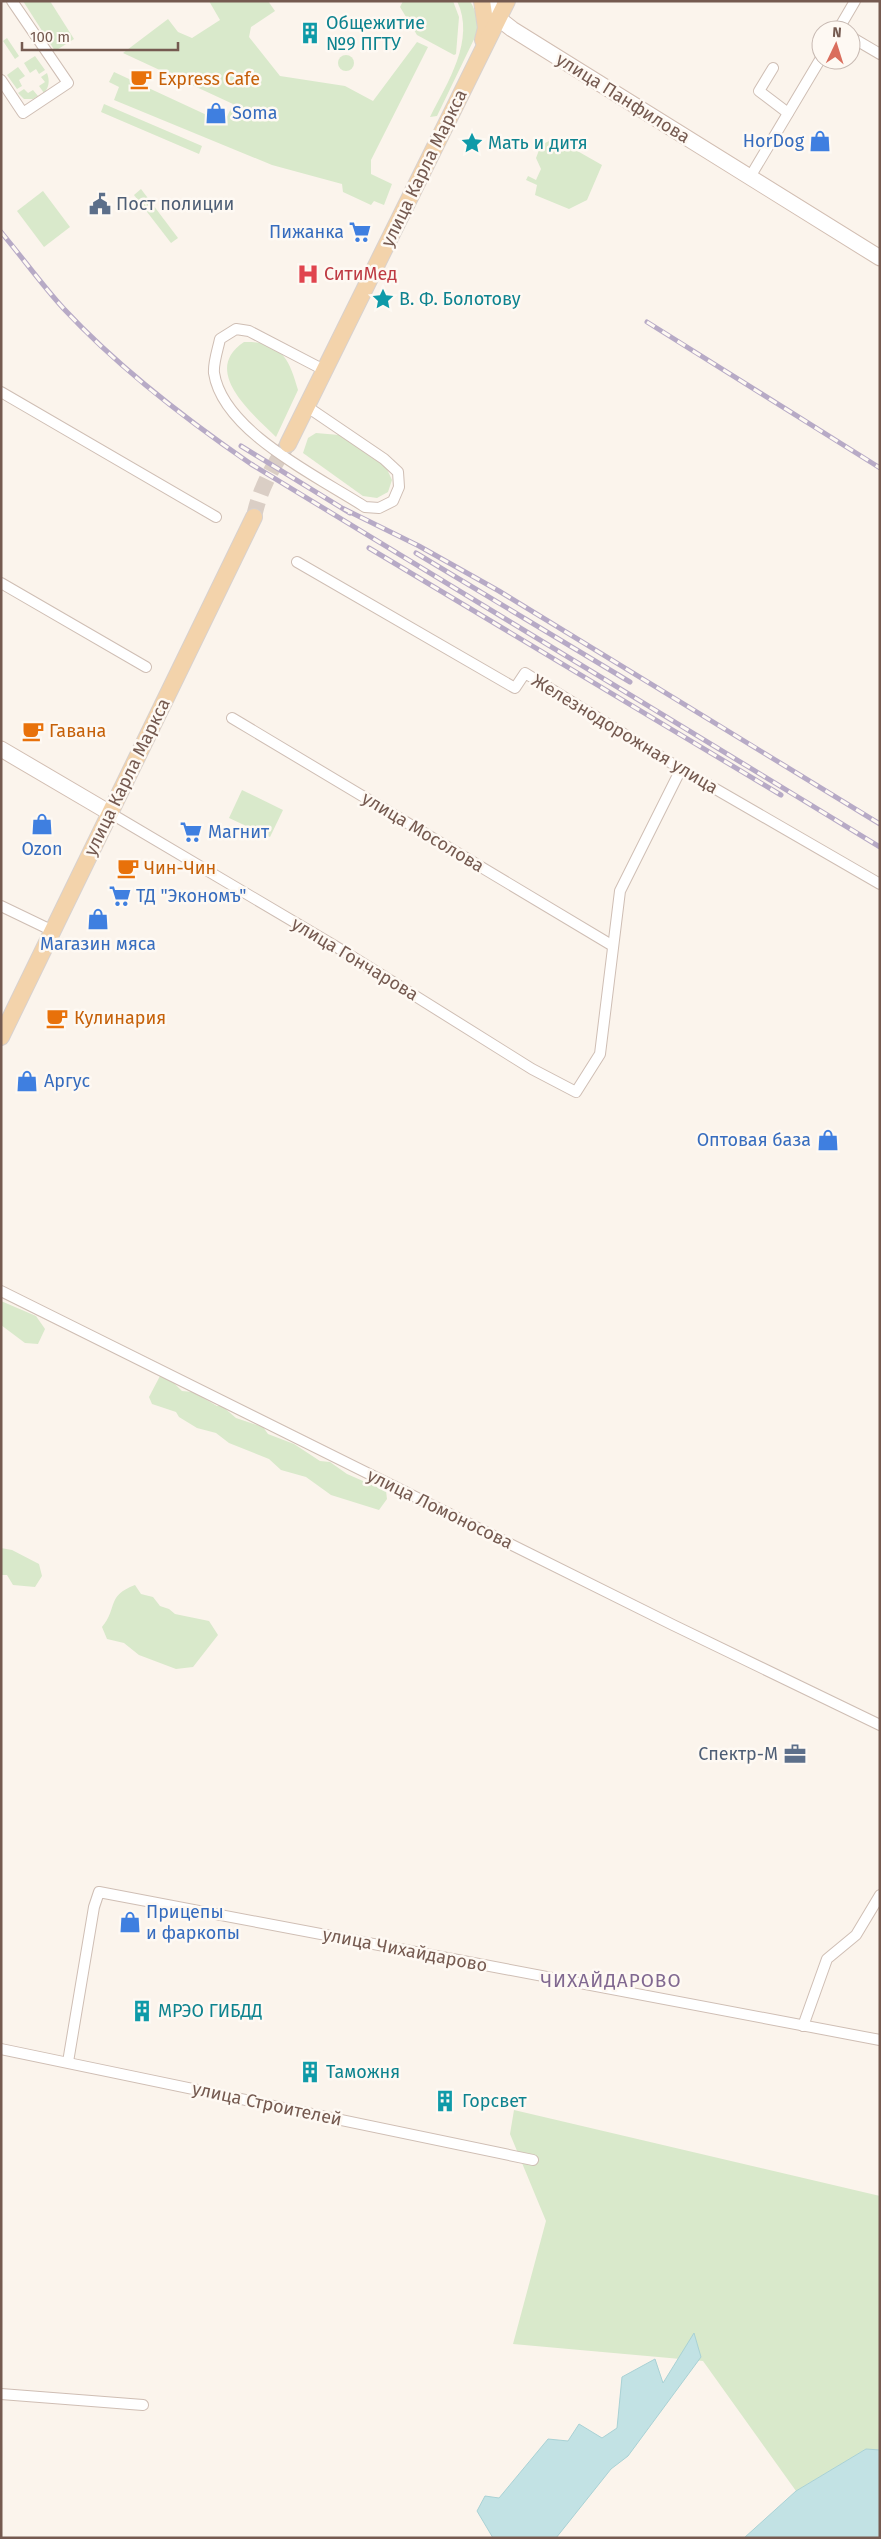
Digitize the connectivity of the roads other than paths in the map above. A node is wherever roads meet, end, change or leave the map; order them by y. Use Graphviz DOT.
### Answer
graph roads {
  1 [pos="12,1"];
  2 [pos="482,1"];
  3 [pos="487,1"];
  4 [pos="506,1"];
  5 [pos="855,1"];
  6 [pos="498,18"];
  7 [pos="844,20"];
  8 [pos="861,43"];
  9 [pos="880,54"];
  10 [pos="479,55"];
  11 [pos="773,68"];
  12 [pos="814,70"];
  13 [pos="1,80"];
  14 [pos="788,113"];
  15 [pos="750,178"];
  16 [pos="880,258"];
  17 [pos="324,370"];
  18 [pos="1,392"];
  19 [pos="306,406"];
  20 [pos="288,444"];
  21 [pos="216,517"];
  22 [pos="254,517"];
  23 [pos="297,562"];
  24 [pos="1,583"];
  25 [pos="146,667"];
  26 [pos="232,718"];
  27 [pos="1,748"];
  28 [pos="681,769"];
  29 [pos="110,813"];
  30 [pos="880,884"];
  31 [pos="1,906"];
  32 [pos="53,931"];
  33 [pos="613,946"];
  34 [pos="1,1037"];
  35 [pos="1,1290"];
  36 [pos="880,1725"];
  37 [pos="880,1895"];
  38 [pos="803,2026"];
  39 [pos="880,2040"];
  40 [pos="1,2049"];
  41 [pos="68,2062"];
  42 [pos="533,2160"];
  43 [pos="1,2394"];
  44 [pos="143,2405"];
  1 -- 13 [label="street"];
  2 -- 10 [label="main road, улица Карла Маркса"];
  3 -- 6 [label="main road"];
  4 -- 6 [label="main road, улица Карла Маркса"];
  5 -- 7 [label="street"];
  6 -- 10 [label="main road, улица Карла Маркса"];
  6 -- 15 [label="main road, улица Панфилова"];
  8 -- 9 [label="street"];
  10 -- 17 [label="main road, улица Карла Маркса"];
  11 -- 14 [label="street"];
  12 -- 14 [label="street"];
  14 -- 15 [label="street"];
  15 -- 16 [label="main road, улица Панфилова"];
  17 -- 19 [label="main road, улица Карла Маркса"];
  17 -- 19 [label="street"];
  18 -- 21 [label="street"];
  19 -- 20 [label="main road, улица Карла Маркса"];
  22 -- 29 [label="main road, улица Карла Маркса"];
  23 -- 28 [label="street, Железнодорожная улица"];
  24 -- 25 [label="street"];
  26 -- 33 [label="street, улица Мосолова"];
  27 -- 29 [label="main road, улица Гончарова"];
  28 -- 30 [label="street, Железнодорожная улица"];
  28 -- 33 [label="street"];
  29 -- 32 [label="main road, улица Карла Маркса"];
  29 -- 33 [label="street, улица Гончарова"];
  31 -- 32 [label="street"];
  32 -- 34 [label="main road, улица Карла Маркса"];
  35 -- 36 [label="street, улица Ломоносова"];
  37 -- 38 [label="street"];
  38 -- 39 [label="street, улица Чихайдарово"];
  38 -- 41 [label="street, улица Чихайдарово"];
  40 -- 41 [label="street, улица Строителей"];
  41 -- 42 [label="street, улица Строителей"];
  43 -- 44 [label="street"];
}
